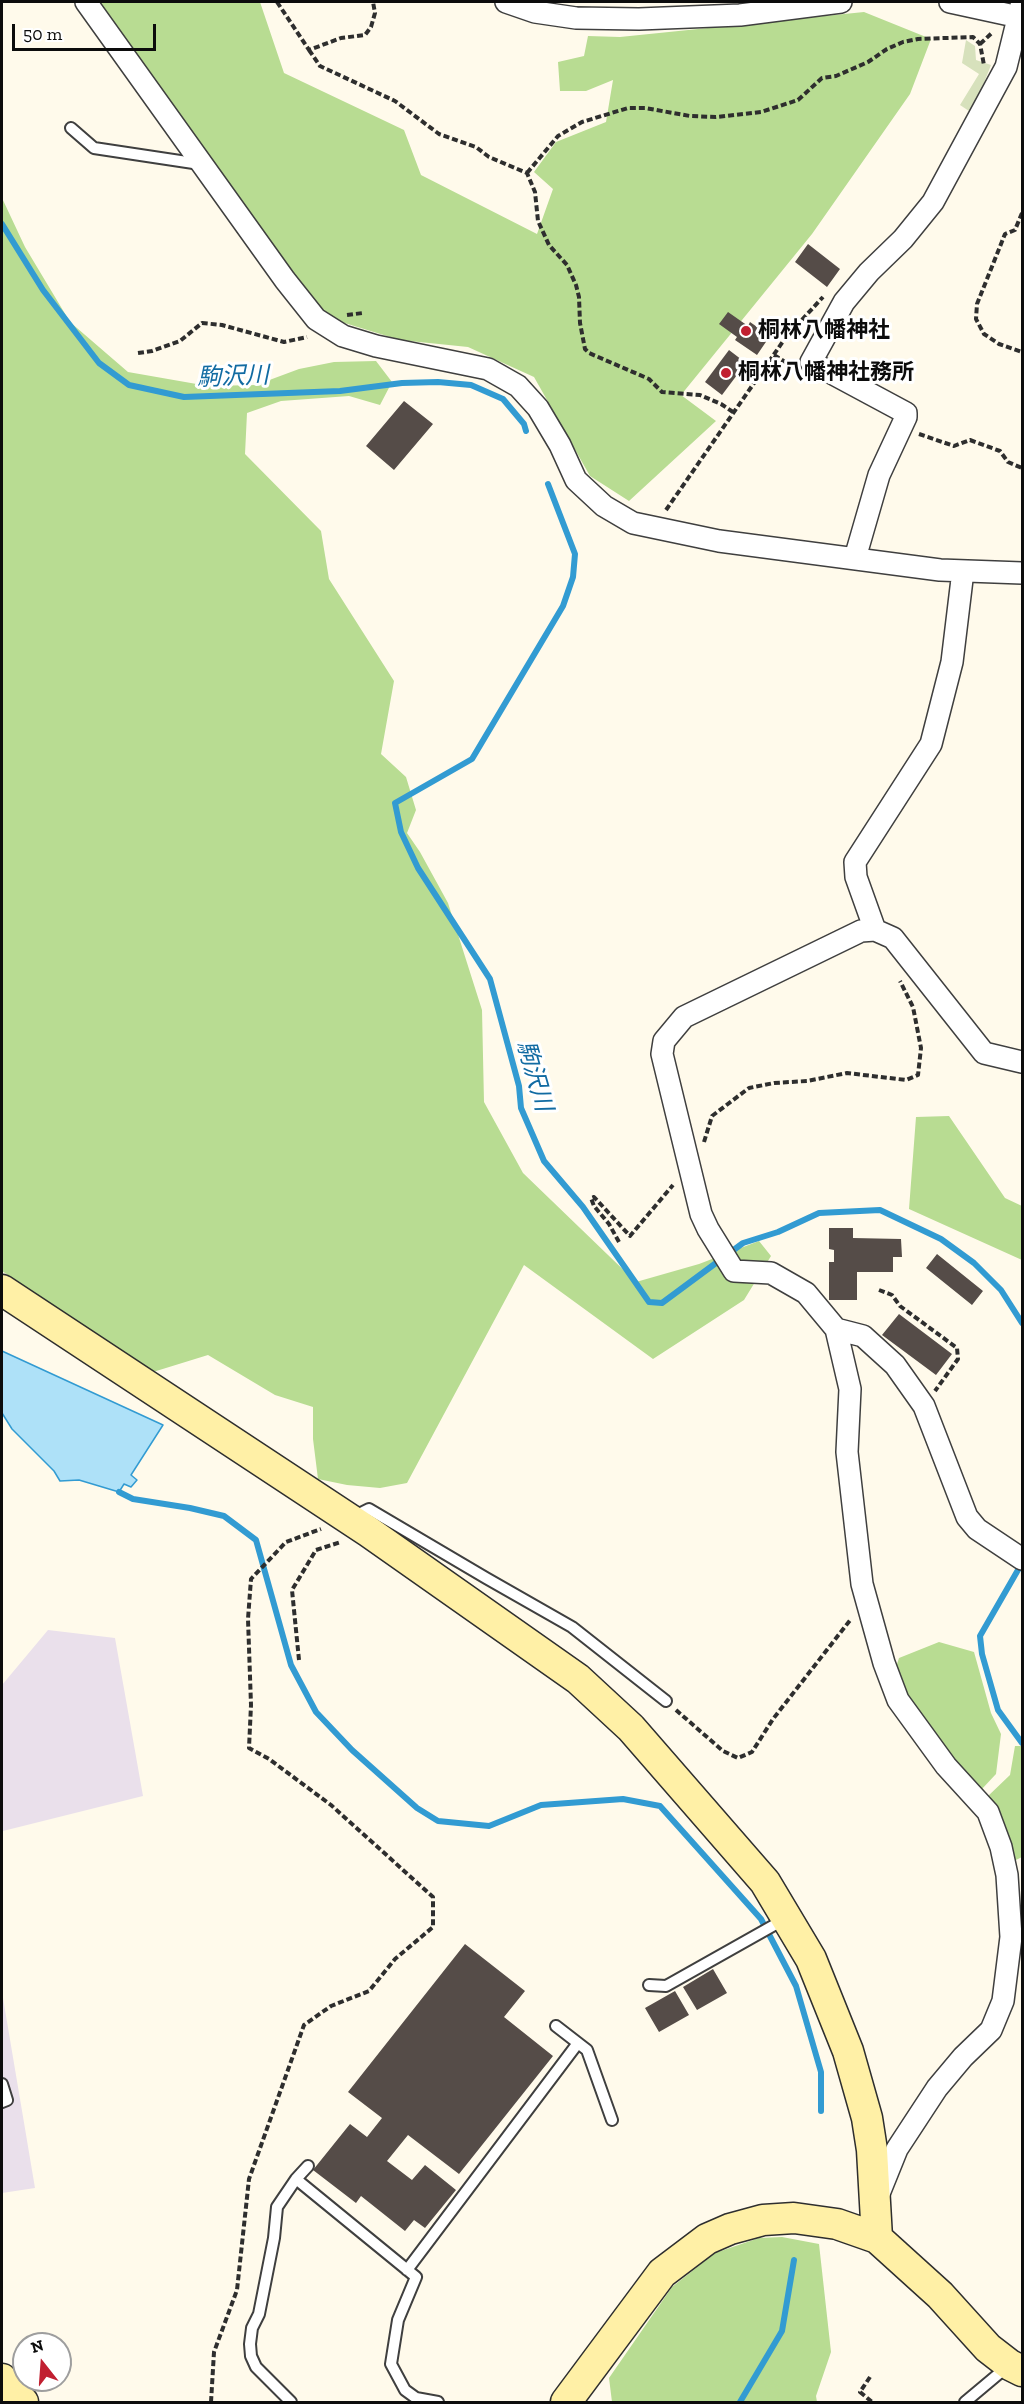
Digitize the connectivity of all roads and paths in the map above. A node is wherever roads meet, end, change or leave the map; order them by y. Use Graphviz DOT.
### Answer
graph roads {
  1 [pos="86,2"];
  2 [pos="277,2"];
  3 [pos="374,2"];
  4 [pos="506,2"];
  5 [pos="841,2"];
  6 [pos="950,2"];
  7 [pos="1021,9"];
  8 [pos="309,50"];
  9 [pos="984,65"];
  10 [pos="71,128"];
  11 [pos="203,164"];
  12 [pos="527,173"];
  13 [pos="1023,213"];
  14 [pos="325,324"];
  15 [pos="786,338"];
  16 [pos="1023,352"];
  17 [pos="138,353"];
  18 [pos="774,355"];
  19 [pos="783,361"];
  20 [pos="733,412"];
  21 [pos="902,428"];
  22 [pos="1023,468"];
  23 [pos="660,528"];
  24 [pos="855,558"];
  25 [pos="963,571"];
  26 [pos="1023,573"];
  27 [pos="875,930"];
  28 [pos="899,978"];
  29 [pos="1023,1062"];
  30 [pos="703,1146"];
  31 [pos="680,1177"];
  32 [pos="619,1242"];
  33 [pos="2,1290"];
  34 [pos="879,1290"];
  35 [pos="837,1329"];
  36 [pos="924,1406"];
  37 [pos="358,1526"];
  38 [pos="1020,1557"];
  39 [pos="866,1604"];
  40 [pos="299,1660"];
  41 [pos="666,1701"];
  42 [pos="783,1920"];
  43 [pos="650,1985"];
  44 [pos="556,2026"];
  45 [pos="578,2043"];
  46 [pos="2,2084"];
  47 [pos="2,2102"];
  48 [pos="612,2120"];
  49 [pos="308,2166"];
  50 [pos="296,2179"];
  51 [pos="876,2202"];
  52 [pos="878,2238"];
  53 [pos="407,2270"];
  54 [pos="1016,2368"];
  55 [pos="870,2377"];
  56 [pos="2,2379"];
  57 [pos="23,2403"];
  58 [pos="210,2403"];
  59 [pos="291,2403"];
  60 [pos="438,2403"];
  61 [pos="566,2403"];
  62 [pos="872,2403"];
  63 [pos="965,2403"];
  1 -- 11 [label="street"];
  2 -- 8 [label="path"];
  3 -- 8 [label="path"];
  4 -- 5 [label="street"];
  6 -- 7 [label="street"];
  7 -- 21 [label="street"];
  8 -- 12 [label="path"];
  9 -- 12 [label="path"];
  10 -- 11 [label="lane"];
  11 -- 14 [label="street"];
  12 -- 20 [label="path"];
  13 -- 16 [label="path"];
  14 -- 17 [label="path"];
  14 -- 23 [label="street"];
  15 -- 18 [label="path"];
  18 -- 19 [label="path"];
  18 -- 20 [label="path"];
  20 -- 23 [label="path"];
  21 -- 22 [label="path"];
  21 -- 24 [label="street"];
  23 -- 24 [label="street"];
  24 -- 25 [label="street"];
  25 -- 26 [label="street"];
  25 -- 27 [label="street"];
  27 -- 29 [label="street"];
  27 -- 35 [label="street"];
  28 -- 30 [label="path"];
  31 -- 32 [label="path"];
  33 -- 37 [label="street"];
  34 -- 36 [label="path"];
  35 -- 36 [label="street"];
  35 -- 39 [label="street"];
  36 -- 38 [label="street"];
  37 -- 40 [label="path"];
  37 -- 41 [label="lane"];
  37 -- 42 [label="street"];
  37 -- 58 [label="path"];
  39 -- 41 [label="path"];
  39 -- 51 [label="street"];
  42 -- 43 [label="lane"];
  42 -- 51 [label="street"];
  44 -- 45 [label="lane"];
  45 -- 48 [label="lane"];
  45 -- 53 [label="lane"];
  46 -- 47 [label="lane"];
  49 -- 50 [label="lane"];
  50 -- 53 [label="lane"];
  50 -- 59 [label="lane"];
  51 -- 52 [label="street"];
  52 -- 54 [label="street"];
  52 -- 61 [label="street"];
  53 -- 60 [label="lane"];
  54 -- 63 [label="lane"];
  55 -- 62 [label="path"];
  56 -- 57 [label="street"];
}
